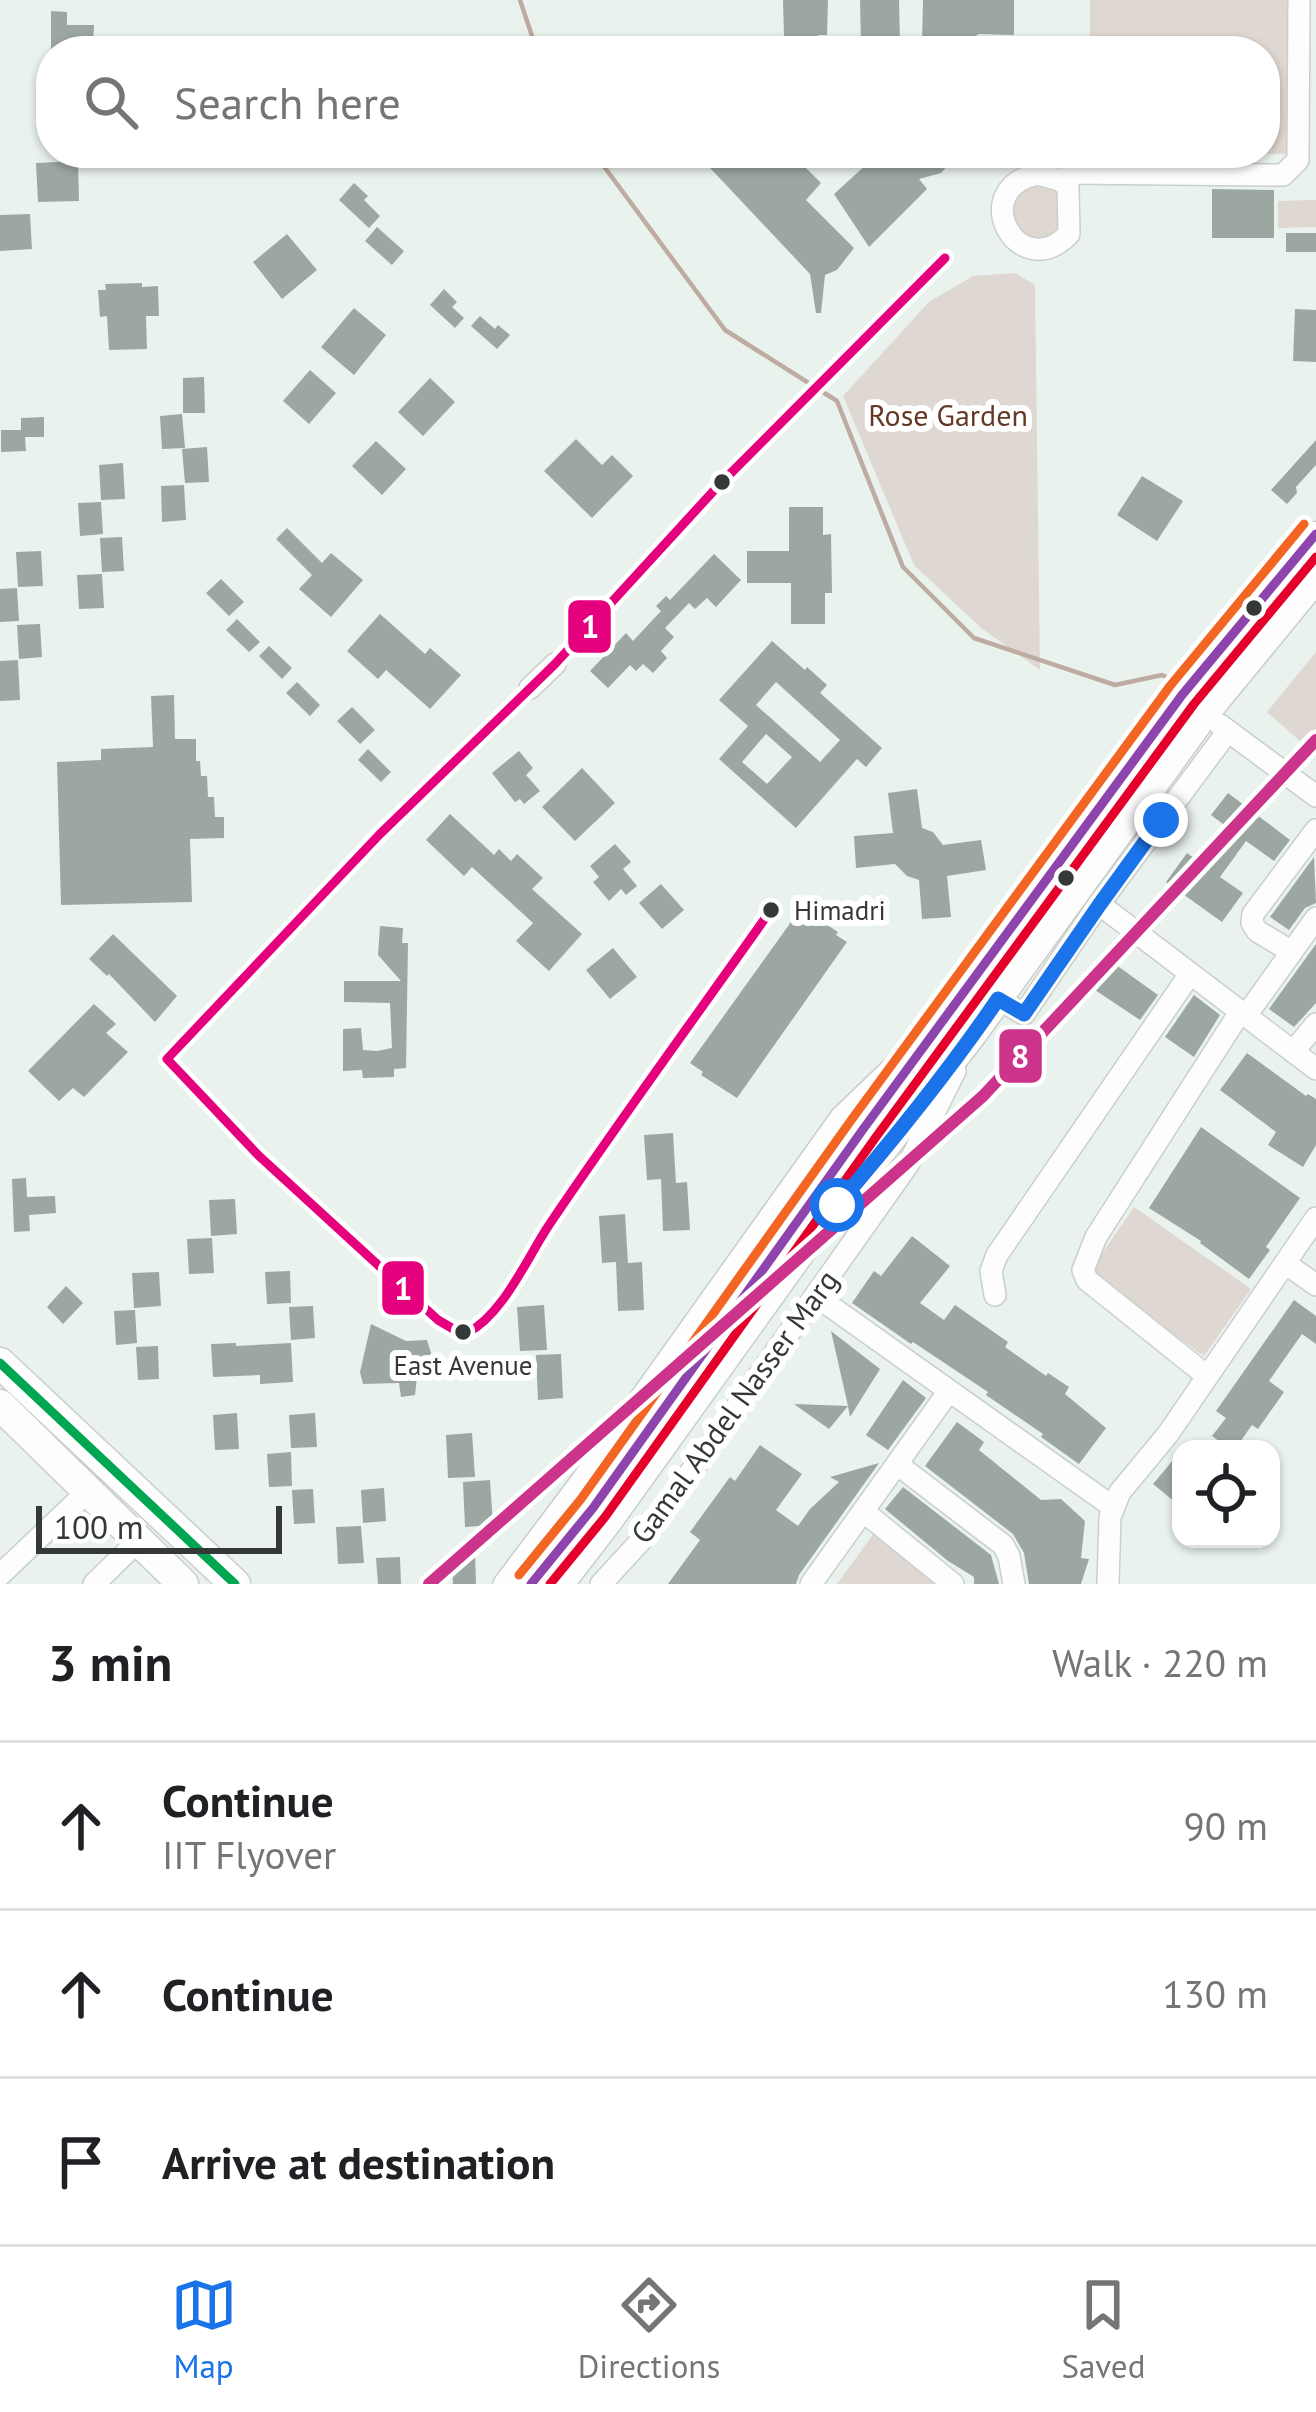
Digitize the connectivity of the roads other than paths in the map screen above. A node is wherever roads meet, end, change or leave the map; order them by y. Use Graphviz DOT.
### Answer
graph roads {
  1 [pos="1299,0"];
  2 [pos="1069,173"];
  3 [pos="1316,534"];
  4 [pos="1316,581"];
  5 [pos="555,664"];
  6 [pos="530,688"];
  7 [pos="1208,714"];
  8 [pos="1228,731"];
  9 [pos="1316,796"];
  10 [pos="1152,812"];
  11 [pos="1316,830"];
  12 [pos="1100,904"];
  13 [pos="1316,918"];
  14 [pos="1292,952"];
  15 [pos="1190,974"];
  16 [pos="998,999"];
  17 [pos="1242,1015"];
  18 [pos="948,1016"];
  19 [pos="1316,1024"];
  20 [pos="971,1038"];
  21 [pos="1293,1052"];
  22 [pos="1316,1069"];
  23 [pos="829,1196"];
  24 [pos="1316,1218"];
  25 [pos="1286,1264"];
  26 [pos="1316,1285"];
  27 [pos="995,1295"];
  28 [pos="816,1296"];
  29 [pos="0,1363"];
  30 [pos="1207,1376"];
  31 [pos="949,1391"];
  32 [pos="0,1405"];
  33 [pos="897,1463"];
  34 [pos="580,1483"];
  35 [pos="88,1491"];
  36 [pos="1113,1507"];
  37 [pos="863,1510"];
  38 [pos="647,1534"];
  39 [pos="139,1540"];
  40 [pos="0,1575"];
  41 [pos="94,1584"];
  42 [pos="183,1584"];
  43 [pos="235,1584"];
  44 [pos="504,1584"];
  45 [pos="531,1584"];
  46 [pos="562,1584"];
  47 [pos="601,1584"];
  48 [pos="811,1584"];
  49 [pos="953,1584"];
  50 [pos="1014,1584"];
  51 [pos="1108,1584"];
  1 -- 2 [label="street"];
  3 -- 18 [label="main road"];
  4 -- 7 [label="main road"];
  5 -- 6 [label="street"];
  7 -- 8 [label="street"];
  7 -- 10 [label="main road"];
  8 -- 9 [label="street"];
  8 -- 10 [label="street"];
  10 -- 12 [label="street"];
  10 -- 16 [label="main road"];
  11 -- 14 [label="street"];
  12 -- 15 [label="street"];
  12 -- 16 [label="street"];
  13 -- 14 [label="street"];
  14 -- 17 [label="street"];
  15 -- 17 [label="street"];
  15 -- 27 [label="street"];
  16 -- 20 [label="main road"];
  17 -- 21 [label="street"];
  17 -- 30 [label="street"];
  18 -- 23 [label="main road"];
  18 -- 34 [label="street"];
  19 -- 21 [label="street"];
  20 -- 23 [label="main road"];
  20 -- 28 [label="street, Gamal Abdel Nasser Marg"];
  21 -- 22 [label="street"];
  23 -- 45 [label="main road, bridge"];
  23 -- 46 [label="main road, bridge"];
  24 -- 25 [label="street"];
  25 -- 26 [label="street"];
  25 -- 30 [label="street"];
  28 -- 31 [label="street"];
  28 -- 38 [label="street, Gamal Abdel Nasser Marg"];
  29 -- 43 [label="highway"];
  30 -- 36 [label="street"];
  31 -- 33 [label="street"];
  31 -- 36 [label="street"];
  32 -- 35 [label="highway"];
  33 -- 37 [label="street"];
  33 -- 50 [label="street"];
  34 -- 38 [label="street"];
  34 -- 44 [label="street"];
  35 -- 39 [label="highway"];
  35 -- 40 [label="street"];
  36 -- 51 [label="street"];
  37 -- 48 [label="street"];
  37 -- 49 [label="street"];
  38 -- 47 [label="street, Gamal Abdel Nasser Marg"];
  39 -- 41 [label="street"];
  39 -- 42 [label="highway"];
}
